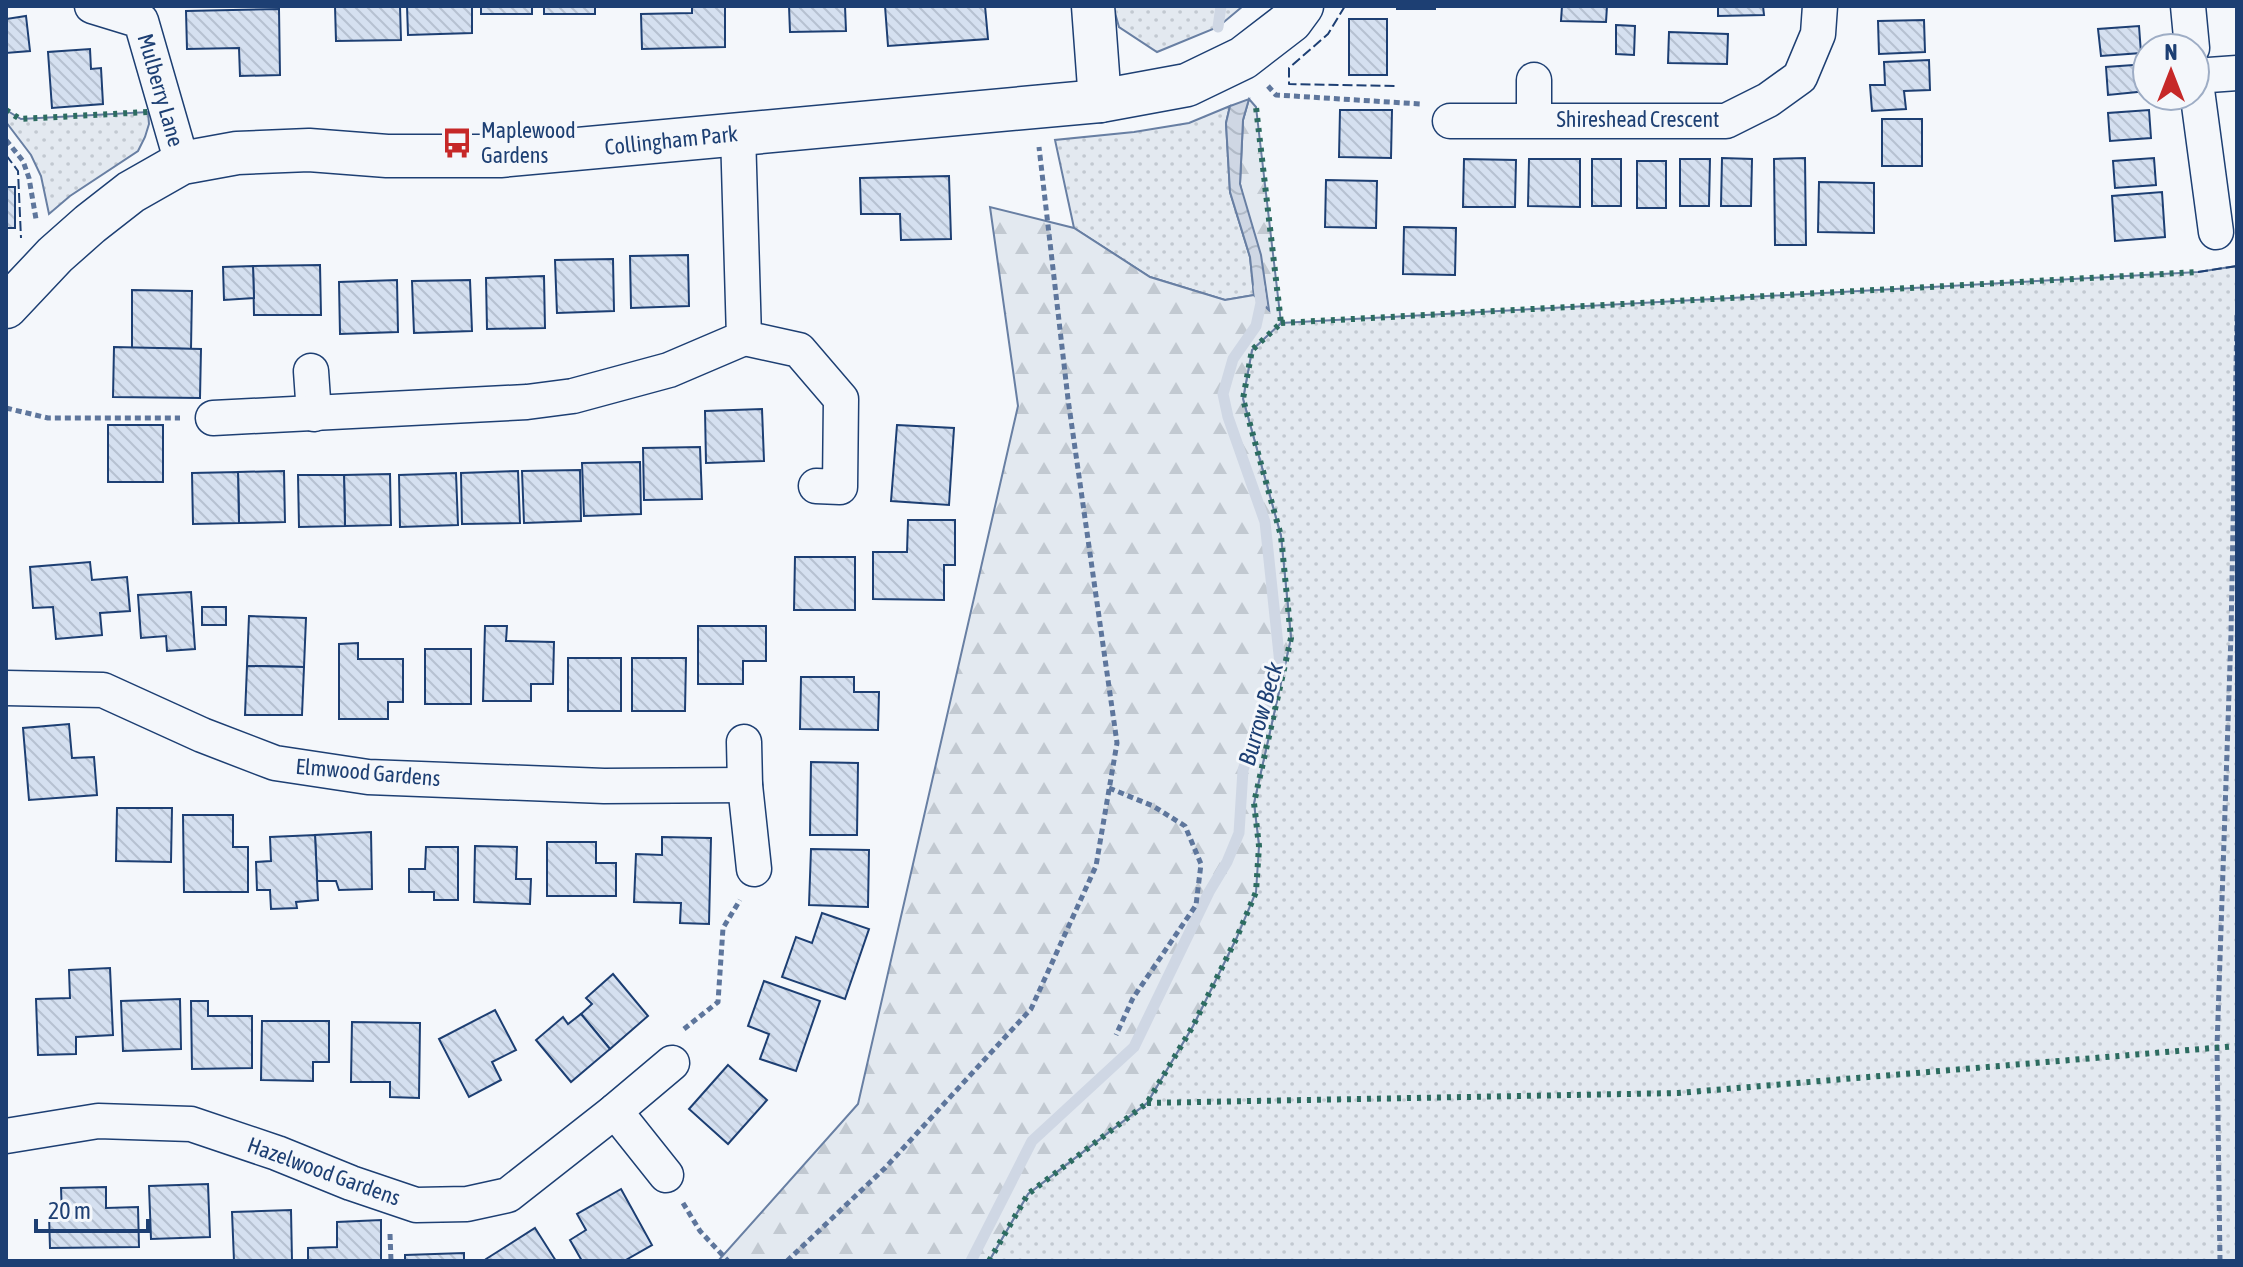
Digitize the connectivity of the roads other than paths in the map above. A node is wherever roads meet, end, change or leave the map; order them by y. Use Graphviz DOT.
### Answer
graph roads {
  1 [pos="92,6"];
  2 [pos="1093,6"];
  3 [pos="1302,6"];
  4 [pos="1820,6"];
  5 [pos="2188,6"];
  6 [pos="150,14"];
  7 [pos="2190,32"];
  8 [pos="2237,73"];
  9 [pos="2211,74"];
  10 [pos="1534,80"];
  11 [pos="1100,101"];
  12 [pos="2200,112"];
  13 [pos="1534,120"];
  14 [pos="1450,121"];
  15 [pos="738,133"];
  16 [pos="182,163"];
  17 [pos="2216,232"];
  18 [pos="6,307"];
  19 [pos="744,338"];
  20 [pos="311,371"];
  21 [pos="314,414"];
  22 [pos="213,418"];
  23 [pos="816,486"];
  24 [pos="6,688"];
  25 [pos="744,742"];
  26 [pos="745,785"];
  27 [pos="754,869"];
  28 [pos="672,1063"];
  29 [pos="615,1111"];
  30 [pos="6,1136"];
  31 [pos="666,1175"];
  1 -- 6 [label="street, Mulberry Lane"];
  2 -- 11 [label="street"];
  3 -- 11 [label="street, Collingham Park"];
  4 -- 13 [label="street, Shireshead Crescent"];
  5 -- 7 [label="street"];
  6 -- 16 [label="street, Mulberry Lane"];
  8 -- 9 [label="street"];
  10 -- 13 [label="street, Shireshead Crescent"];
  11 -- 15 [label="street, Collingham Park"];
  12 -- 17 [label="street"];
  13 -- 14 [label="street, Shireshead Crescent"];
  15 -- 16 [label="street, Collingham Park"];
  15 -- 19 [label="street"];
  16 -- 18 [label="street, Collingham Park"];
  19 -- 21 [label="street"];
  19 -- 23 [label="street"];
  20 -- 21 [label="street"];
  21 -- 22 [label="street"];
  24 -- 26 [label="street, Elmwood Gardens"];
  25 -- 26 [label="street"];
  26 -- 27 [label="street"];
  28 -- 29 [label="street, Hazelwood Gardens"];
  29 -- 30 [label="street, Hazelwood Gardens"];
  29 -- 31 [label="street"];
}
